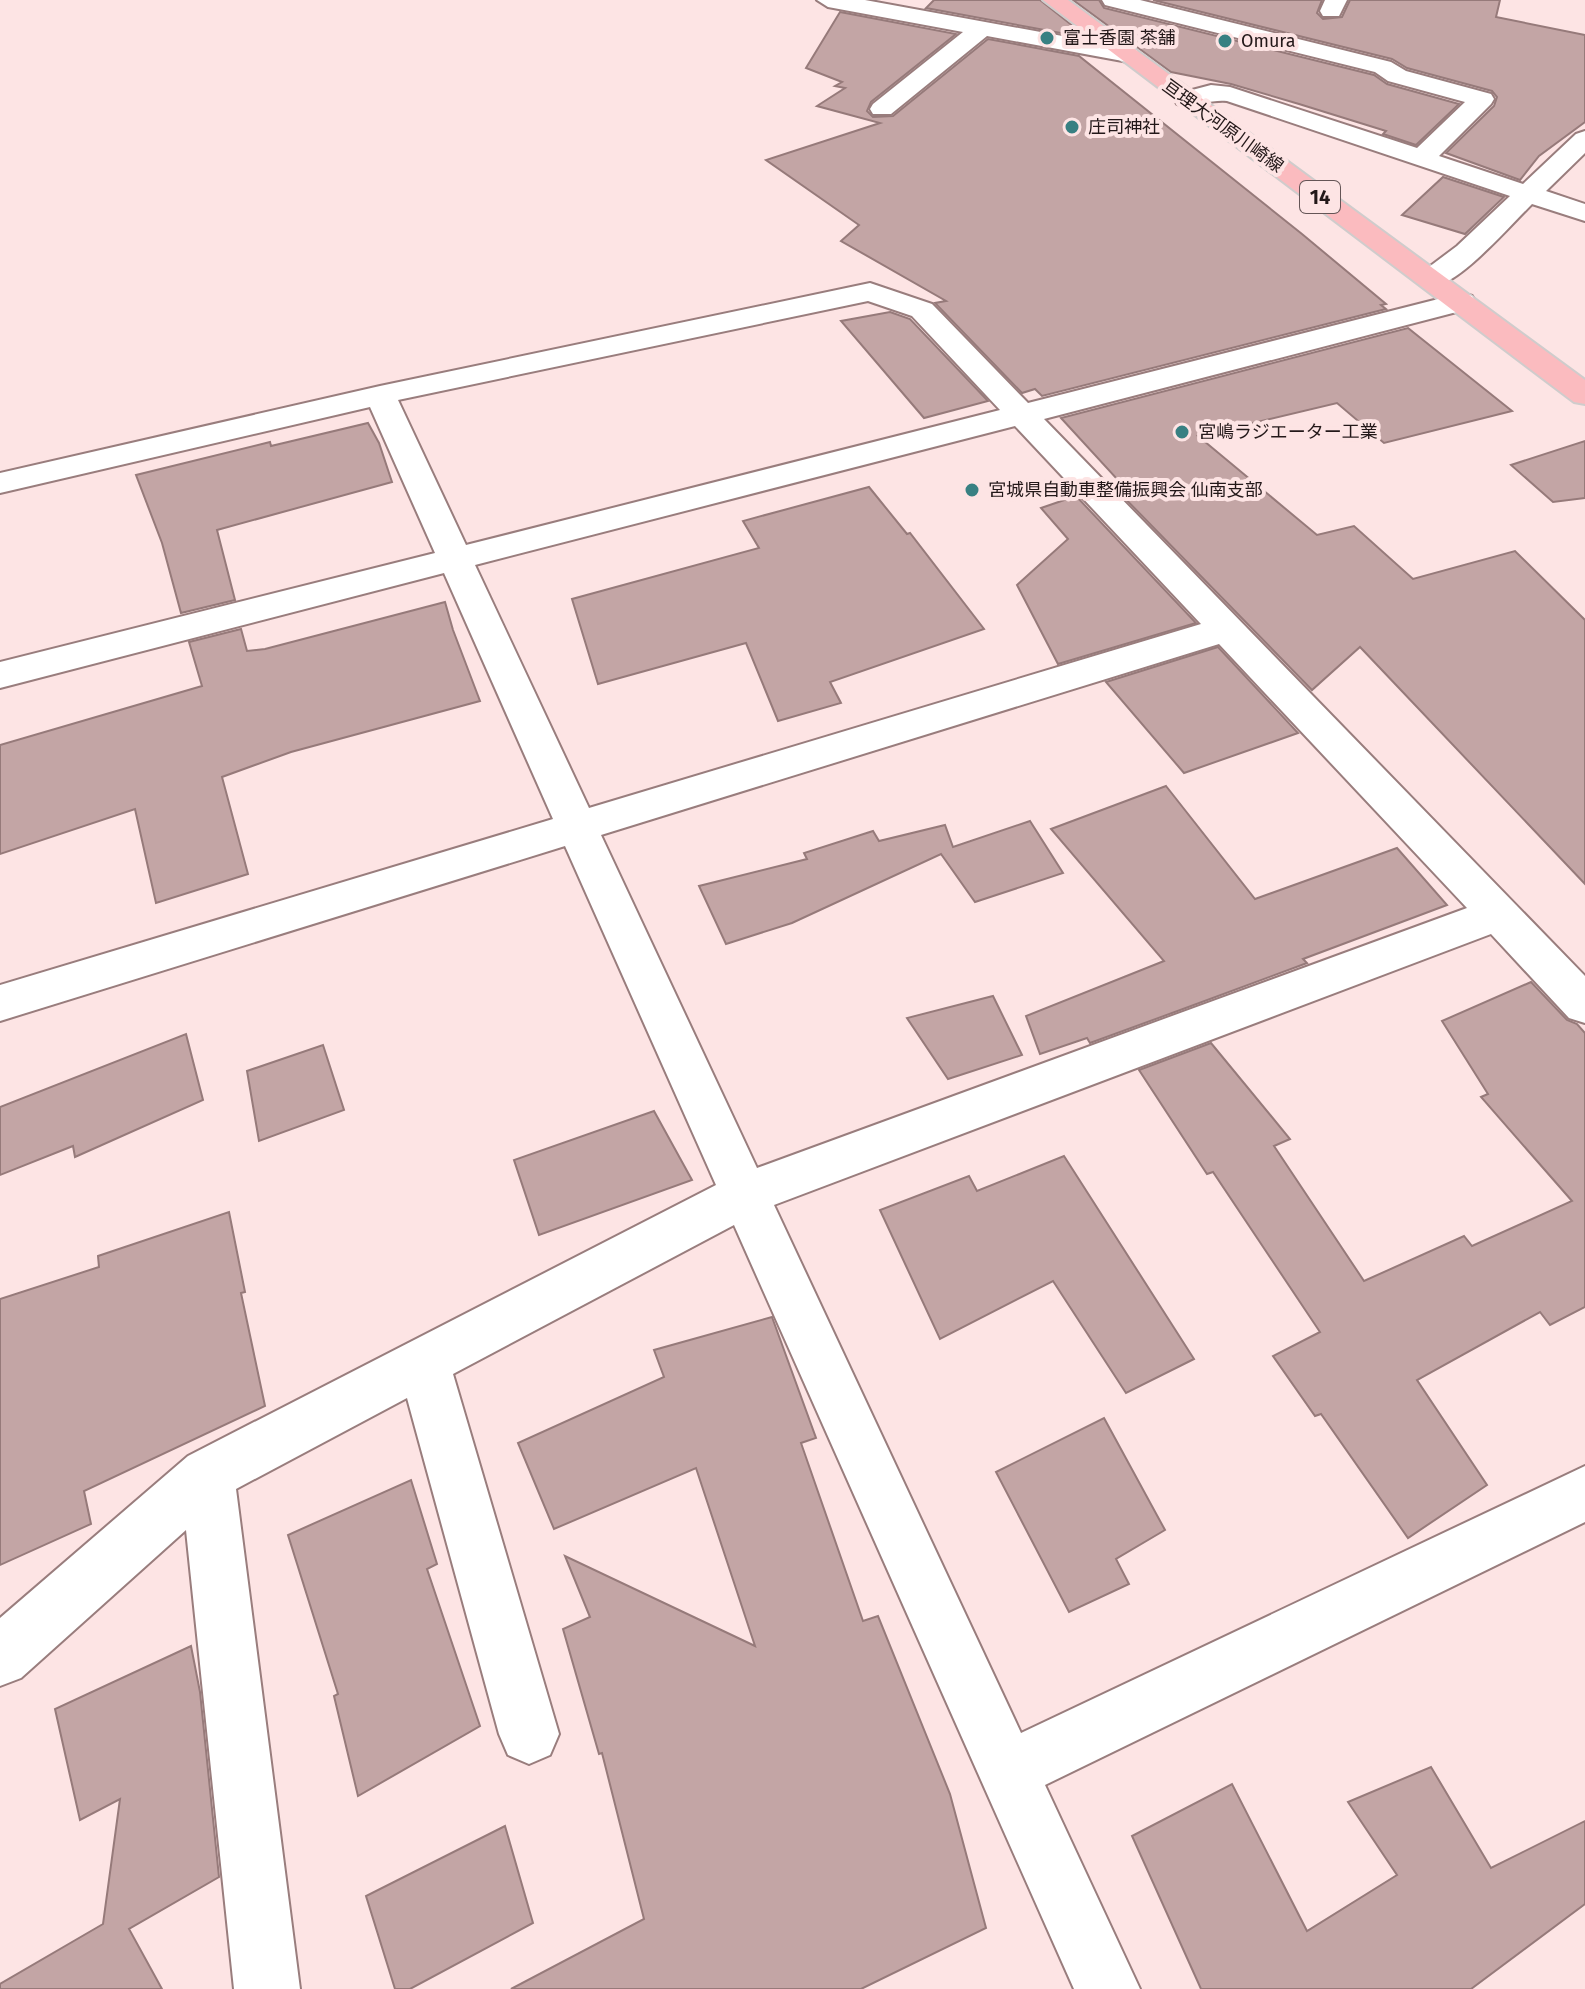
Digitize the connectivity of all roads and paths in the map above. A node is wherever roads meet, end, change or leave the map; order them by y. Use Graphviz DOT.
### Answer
graph roads {
  1 [pos="828,0"];
  2 [pos="1054,0"];
  3 [pos="1113,0"];
  4 [pos="981,29"];
  5 [pos="1284,43"];
  6 [pos="1128,55"];
  7 [pos="1230,94"];
  8 [pos="1186,99"];
  9 [pos="882,109"];
  10 [pos="1585,139"];
  11 [pos="1422,158"];
  12 [pos="1528,196"];
  13 [pos="1585,213"];
  14 [pos="1431,279"];
  15 [pos="1462,302"];
  16 [pos="380,395"];
  17 [pos="1585,395"];
  18 [pos="1019,412"];
  19 [pos="0,483"];
  20 [pos="454,558"];
  21 [pos="1226,629"];
  22 [pos="0,675"];
  23 [pos="578,827"];
  24 [pos="1498,914"];
  25 [pos="0,1003"];
  26 [pos="1585,1005"];
  27 [pos="746,1194"];
  28 [pos="423,1362"];
  29 [pos="207,1475"];
  30 [pos="1585,1493"];
  31 [pos="0,1657"];
  32 [pos="529,1734"];
  33 [pos="1008,1771"];
  34 [pos="267,1989"];
  35 [pos="1107,1989"];
  1 -- 4 [label="street"];
  2 -- 6 [label="main road, 亘理大河原川崎線 / 14"];
  3 -- 5 [label="street"];
  4 -- 6 [label="street"];
  4 -- 9 [label="street"];
  5 -- 7 [label="street"];
  5 -- 11 [label="street"];
  6 -- 8 [label="main road, 亘理大河原川崎線 / 14"];
  7 -- 8 [label="street"];
  7 -- 11 [label="street"];
  8 -- 14 [label="main road, 亘理大河原川崎線 / 14"];
  10 -- 12 [label="street"];
  11 -- 12 [label="street"];
  12 -- 13 [label="street"];
  12 -- 14 [label="street"];
  14 -- 15 [label="main road, 亘理大河原川崎線 / 14"];
  15 -- 17 [label="main road, 亘理大河原川崎線 / 14"];
  15 -- 18 [label="street"];
  16 -- 18 [label="street"];
  16 -- 19 [label="street"];
  16 -- 20 [label="street"];
  18 -- 20 [label="street"];
  18 -- 21 [label="street"];
  20 -- 22 [label="street"];
  20 -- 23 [label="street"];
  21 -- 23 [label="street"];
  21 -- 24 [label="street"];
  23 -- 25 [label="street"];
  23 -- 27 [label="street"];
  24 -- 26 [label="street"];
  24 -- 27 [label="street"];
  27 -- 28 [label="street"];
  27 -- 33 [label="street"];
  28 -- 29 [label="street"];
  28 -- 32 [label="street"];
  29 -- 31 [label="street"];
  29 -- 34 [label="street"];
  30 -- 33 [label="street"];
  33 -- 35 [label="street"];
}
